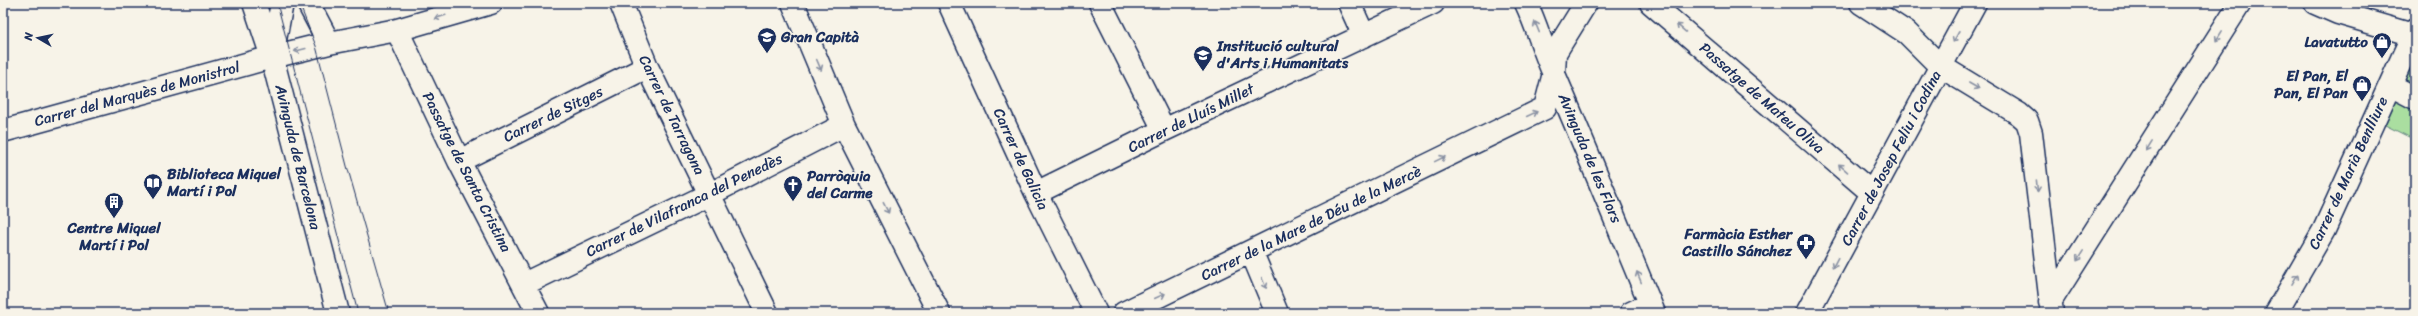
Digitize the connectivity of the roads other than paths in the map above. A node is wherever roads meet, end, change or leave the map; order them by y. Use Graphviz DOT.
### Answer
graph roads {
  1 [pos="254,3"];
  2 [pos="282,3"];
  3 [pos="308,3"];
  4 [pos="491,3"];
  5 [pos="621,3"];
  6 [pos="793,3"];
  7 [pos="949,3"];
  8 [pos="1100,3"];
  9 [pos="1349,3"];
  10 [pos="1433,3"];
  11 [pos="1526,3"];
  12 [pos="1586,3"];
  13 [pos="1651,3"];
  14 [pos="1861,3"];
  15 [pos="1975,3"];
  16 [pos="2240,3"];
  17 [pos="2315,3"];
  18 [pos="397,30"];
  19 [pos="2414,33"];
  20 [pos="1364,36"];
  21 [pos="329,43"];
  22 [pos="272,57"];
  23 [pos="1940,66"];
  24 [pos="647,67"];
  25 [pos="1554,74"];
  26 [pos="2390,85"];
  27 [pos="2415,98"];
  28 [pos="844,125"];
  29 [pos="1164,130"];
  30 [pos="3,131"];
  31 [pos="459,161"];
  32 [pos="1036,193"];
  33 [pos="1872,193"];
  34 [pos="710,194"];
  35 [pos="1252,252"];
  36 [pos="524,284"];
  37 [pos="2051,307"];
  38 [pos="1645,310"];
  39 [pos="338,313"];
  40 [pos="538,313"];
  41 [pos="767,313"];
  42 [pos="939,313"];
  43 [pos="1096,313"];
  44 [pos="1124,313"];
  45 [pos="1277,313"];
  46 [pos="1807,313"];
  47 [pos="2276,313"];
  1 -- 22 [label="street, Avinguda de Barcelona"];
  2 -- 22 [label="street"];
  3 -- 21 [label="street"];
  4 -- 18 [label="street, Carrer del Marquès de Monistrol, one-way"];
  5 -- 24 [label="street, Carrer de Tarragona"];
  6 -- 28 [label="street, one-way"];
  7 -- 32 [label="street, Carrer de Galicia"];
  8 -- 29 [label="street"];
  9 -- 20 [label="street"];
  10 -- 20 [label="street, Carrer de Lluís Millet"];
  25 -- 11 [label="street, Avinguda de les Flors, one-way"];
  12 -- 25 [label="street, Carrer de la Mare de Déu de la Mercè"];
  33 -- 13 [label="street, Passatge de Mateu Oliva, one-way"];
  14 -- 23 [label="street"];
  15 -- 23 [label="street, Carrer de Josep Feliu i Codina, one-way"];
  16 -- 37 [label="street, one-way"];
  17 -- 19 [label="street"];
  18 -- 21 [label="street, Carrer del Marquès de Monistrol"];
  18 -- 31 [label="street, Passatge de Santa Cristina"];
  19 -- 26 [label="street, Carrer de Marià Benlliure"];
  20 -- 29 [label="street, Carrer de Lluís Millet"];
  21 -- 22 [label="street, Carrer del Marquès de Monistrol, one-way"];
  22 -- 30 [label="street, Carrer del Marquès de Monistrol"];
  22 -- 39 [label="street, Avinguda de Barcelona"];
  23 -- 33 [label="street, Carrer de Josep Feliu i Codina"];
  23 -- 37 [label="street, one-way"];
  24 -- 31 [label="street, Carrer de Sitges"];
  24 -- 34 [label="street, Carrer de Tarragona"];
  35 -- 25 [label="street, Carrer de la Mare de Déu de la Mercè, one-way"];
  38 -- 25 [label="street, Avinguda de les Flors, one-way"];
  26 -- 27 [label="street"];
  47 -- 26 [label="street, Carrer de Marià Benlliure, one-way"];
  28 -- 34 [label="street, Carrer de Vilafranca del Penedès"];
  28 -- 42 [label="street, one-way"];
  29 -- 32 [label="street, Carrer de Lluís Millet"];
  31 -- 36 [label="street, Passatge de Santa Cristina"];
  32 -- 43 [label="street, Carrer de Galicia"];
  33 -- 46 [label="street, Carrer de Josep Feliu i Codina, one-way"];
  34 -- 36 [label="street, Carrer de Vilafranca del Penedès"];
  34 -- 41 [label="street, Carrer de Tarragona"];
  44 -- 35 [label="street, Carrer de la Mare de Déu de la Mercè, one-way"];
  35 -- 45 [label="street, one-way"];
  36 -- 40 [label="street, Passatge de Santa Cristina"];
}
